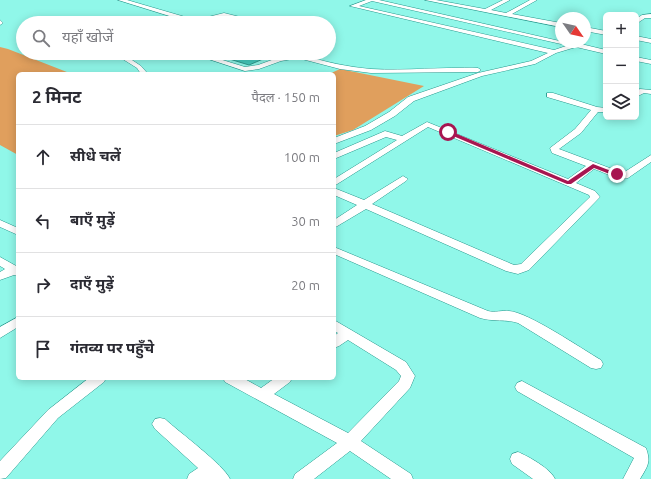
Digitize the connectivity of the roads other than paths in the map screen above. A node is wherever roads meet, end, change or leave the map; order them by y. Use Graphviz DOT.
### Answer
graph roads {
  1 [pos="121,0"];
  2 [pos="140,0"];
  3 [pos="371,0"];
  4 [pos="428,0"];
  5 [pos="507,0"];
  6 [pos="534,0"];
  7 [pos="129,2"];
  8 [pos="485,11"];
  9 [pos="506,15"];
  10 [pos="173,16"];
  11 [pos="651,16"];
  12 [pos="639,20"];
  13 [pos="555,24"];
  14 [pos="591,30"];
  15 [pos="594,31"];
  16 [pos="603,32"];
  17 [pos="591,33"];
  18 [pos="639,39"];
  19 [pos="555,41"];
  20 [pos="651,41"];
  21 [pos="568,48"];
  22 [pos="573,48"];
  23 [pos="591,48"];
  24 [pos="603,51"];
  25 [pos="554,52"];
  26 [pos="127,60"];
  27 [pos="216,60"];
  28 [pos="277,60"];
  29 [pos="319,60"];
  30 [pos="639,60"];
  31 [pos="651,62"];
  32 [pos="246,69"];
  33 [pos="493,71"];
  34 [pos="143,72"];
  35 [pos="237,72"];
  36 [pos="525,73"];
  37 [pos="651,92"];
  38 [pos="639,93"];
  39 [pos="550,95"];
  40 [pos="596,109"];
  41 [pos="603,110"];
  42 [pos="403,139"];
  43 [pos="336,140"];
  44 [pos="336,155"];
  45 [pos="651,158"];
  46 [pos="593,165"];
  47 [pos="403,179"];
  48 [pos="336,181"];
  49 [pos="569,183"];
  50 [pos="336,192"];
  51 [pos="365,204"];
  52 [pos="0,223"];
  53 [pos="336,224"];
  54 [pos="16,231"];
  55 [pos="336,251"];
  56 [pos="0,261"];
  57 [pos="16,271"];
  58 [pos="0,276"];
  59 [pos="16,322"];
  60 [pos="336,326"];
  61 [pos="347,333"];
  62 [pos="0,334"];
  63 [pos="336,341"];
  64 [pos="596,364"];
  65 [pos="96,380"];
  66 [pos="234,380"];
  67 [pos="282,380"];
  68 [pos="522,387"];
  69 [pos="262,394"];
  70 [pos="160,424"];
  71 [pos="350,442"];
  72 [pos="518,459"];
  73 [pos="0,473"];
  74 [pos="216,473"];
  75 [pos="195,479"];
  76 [pos="301,479"];
  77 [pos="405,479"];
  78 [pos="547,479"];
  79 [pos="631,479"];
  1 -- 7 [label="street"];
  2 -- 7 [label="street"];
  3 -- 19 [label="street"];
  3 -- 25 [label="street"];
  4 -- 8 [label="street"];
  5 -- 8 [label="street"];
  6 -- 9 [label="street"];
  7 -- 10 [label="street"];
  8 -- 9 [label="street"];
  9 -- 13 [label="street"];
  11 -- 12 [label="street"];
  14 -- 15 [label="street"];
  15 -- 16 [label="street"];
  15 -- 17 [label="street"];
  18 -- 20 [label="street"];
  21 -- 25 [label="street"];
  22 -- 36 [label="street"];
  23 -- 24 [label="street"];
  25 -- 33 [label="street"];
  26 -- 34 [label="street"];
  27 -- 32 [label="street"];
  28 -- 32 [label="street"];
  29 -- 33 [label="street"];
  30 -- 31 [label="street"];
  32 -- 35 [label="street"];
  33 -- 43 [label="street"];
  37 -- 38 [label="street"];
  39 -- 40 [label="street"];
  40 -- 41 [label="street"];
  40 -- 46 [label="street"];
  42 -- 44 [label="street"];
  42 -- 48 [label="street"];
  42 -- 49 [label="street"];
  45 -- 46 [label="street"];
  46 -- 49 [label="street"];
  47 -- 51 [label="street"];
  49 -- 51 [label="street"];
  50 -- 51 [label="street"];
  51 -- 53 [label="street"];
  52 -- 54 [label="street"];
  55 -- 64 [label="street"];
  56 -- 57 [label="street"];
  57 -- 58 [label="street"];
  59 -- 62 [label="street"];
  60 -- 61 [label="street"];
  61 -- 63 [label="street"];
  61 -- 71 [label="street"];
  65 -- 73 [label="street"];
  66 -- 69 [label="street"];
  67 -- 69 [label="street"];
  68 -- 79 [label="street"];
  69 -- 71 [label="street"];
  70 -- 74 [label="street"];
  71 -- 76 [label="street"];
  71 -- 77 [label="street"];
  72 -- 78 [label="street"];
  74 -- 75 [label="street"];
}
